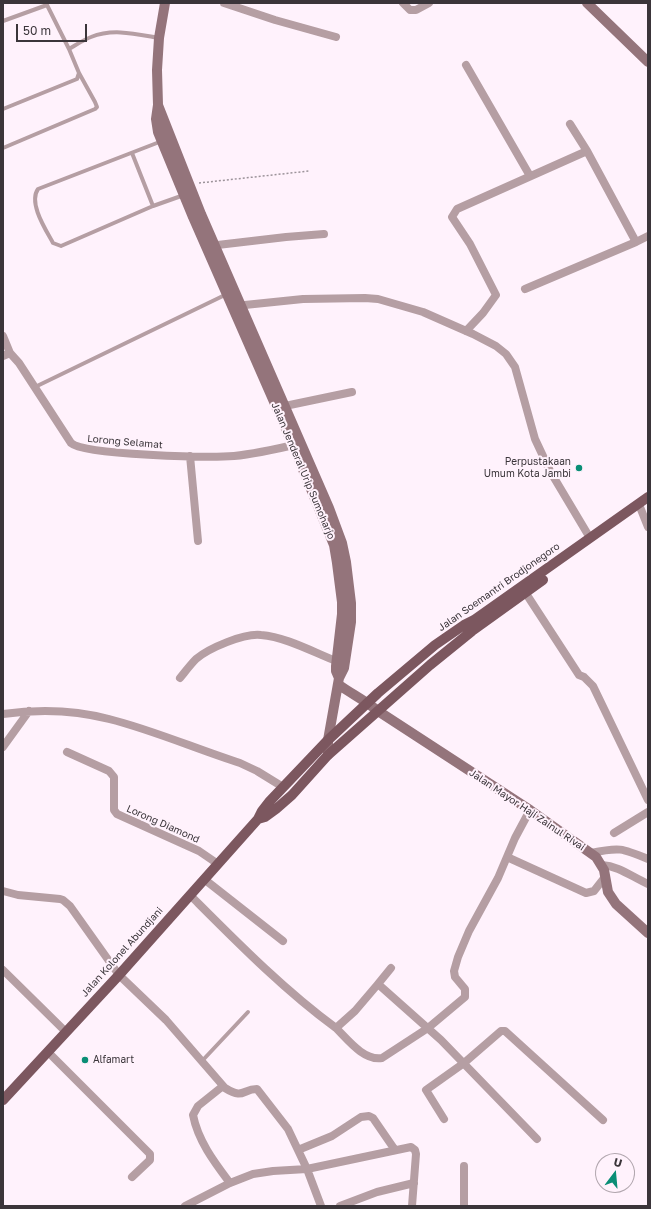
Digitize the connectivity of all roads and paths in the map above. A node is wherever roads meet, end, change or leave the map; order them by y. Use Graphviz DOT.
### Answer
graph roads {
  1 [pos="165,3"];
  2 [pos="224,3"];
  3 [pos="404,3"];
  4 [pos="429,3"];
  5 [pos="587,3"];
  6 [pos="47,4"];
  7 [pos="3,21"];
  8 [pos="336,37"];
  9 [pos="159,38"];
  10 [pos="69,49"];
  11 [pos="646,57"];
  12 [pos="466,65"];
  13 [pos="79,74"];
  14 [pos="158,105"];
  15 [pos="3,109"];
  16 [pos="570,124"];
  17 [pos="172,138"];
  18 [pos="161,141"];
  19 [pos="3,148"];
  20 [pos="587,151"];
  21 [pos="132,153"];
  22 [pos="309,171"];
  23 [pos="530,176"];
  24 [pos="189,191"];
  25 [pos="153,206"];
  26 [pos="324,234"];
  27 [pos="648,236"];
  28 [pos="636,242"];
  29 [pos="211,246"];
  30 [pos="525,289"];
  31 [pos="231,293"];
  32 [pos="236,306"];
  33 [pos="466,331"];
  34 [pos="3,336"];
  35 [pos="7,355"];
  36 [pos="34,387"];
  37 [pos="352,392"];
  38 [pos="285,406"];
  39 [pos="297,444"];
  40 [pos="190,456"];
  41 [pos="648,497"];
  42 [pos="644,505"];
  43 [pos="648,527"];
  44 [pos="198,541"];
  45 [pos="587,542"];
  46 [pos="525,592"];
  47 [pos="336,661"];
  48 [pos="180,678"];
  49 [pos="339,682"];
  50 [pos="368,703"];
  51 [pos="29,711"];
  52 [pos="378,711"];
  53 [pos="3,714"];
  54 [pos="328,740"];
  55 [pos="3,747"];
  56 [pos="67,752"];
  57 [pos="328,755"];
  58 [pos="283,787"];
  59 [pos="648,800"];
  60 [pos="530,810"];
  61 [pos="648,812"];
  62 [pos="258,819"];
  63 [pos="614,833"];
  64 [pos="591,853"];
  65 [pos="507,857"];
  66 [pos="648,859"];
  67 [pos="218,864"];
  68 [pos="602,865"];
  69 [pos="605,877"];
  70 [pos="204,879"];
  71 [pos="648,884"];
  72 [pos="3,891"];
  73 [pos="190,895"];
  74 [pos="648,933"];
  75 [pos="283,941"];
  76 [pos="391,968"];
  77 [pos="3,970"];
  78 [pos="119,975"];
  79 [pos="378,984"];
  80 [pos="248,1012"];
  81 [pos="336,1028"];
  82 [pos="428,1028"];
  83 [pos="66,1032"];
  84 [pos="48,1052"];
  85 [pos="202,1061"];
  86 [pos="464,1063"];
  87 [pos="223,1086"];
  88 [pos="3,1100"];
  89 [pos="444,1119"];
  90 [pos="602,1120"];
  91 [pos="537,1139"];
  92 [pos="298,1150"];
  93 [pos="395,1150"];
  94 [pos="464,1166"];
  95 [pos="307,1169"];
  96 [pos="132,1177"];
  97 [pos="230,1183"];
  98 [pos="414,1183"];
  99 [pos="186,1206"];
  100 [pos="321,1206"];
  101 [pos="340,1206"];
  102 [pos="412,1206"];
  103 [pos="464,1206"];
  1 -- 9 [label="street, Jalan Jenderal Urip Sumoharjo"];
  2 -- 8 [label="street"];
  3 -- 4 [label="street"];
  5 -- 11 [label="street"];
  6 -- 7 [label="lane"];
  6 -- 10 [label="lane"];
  9 -- 10 [label="lane"];
  9 -- 14 [label="street, Jalan Jenderal Urip Sumoharjo"];
  10 -- 13 [label="lane"];
  12 -- 23 [label="street"];
  13 -- 15 [label="lane"];
  13 -- 19 [label="lane"];
  14 -- 17 [label="street, Jalan Jenderal Urip Sumoharjo"];
  14 -- 18 [label="street, Jalan Jenderal Urip Sumoharjo"];
  16 -- 20 [label="street"];
  17 -- 18 [label="lane"];
  17 -- 24 [label="street, Jalan Jenderal Urip Sumoharjo"];
  18 -- 21 [label="lane"];
  18 -- 24 [label="street, Jalan Jenderal Urip Sumoharjo"];
  20 -- 23 [label="street"];
  20 -- 28 [label="street"];
  21 -- 25 [label="lane"];
  21 -- 25 [label="lane"];
  22 -- 24 [label="path"];
  23 -- 33 [label="street"];
  24 -- 25 [label="lane"];
  24 -- 29 [label="street, Jalan Jenderal Urip Sumoharjo"];
  26 -- 29 [label="street"];
  27 -- 28 [label="street"];
  28 -- 30 [label="street"];
  29 -- 31 [label="street, Jalan Jenderal Urip Sumoharjo"];
  31 -- 32 [label="street, Jalan Jenderal Urip Sumoharjo"];
  31 -- 36 [label="lane"];
  32 -- 33 [label="street"];
  32 -- 38 [label="street, Jalan Jenderal Urip Sumoharjo"];
  32 -- 39 [label="street, Jalan Jenderal Urip Sumoharjo"];
  33 -- 45 [label="street"];
  34 -- 35 [label="street, Lorong Selamat"];
  35 -- 36 [label="street, Lorong Selamat"];
  36 -- 40 [label="street, Lorong Selamat"];
  37 -- 38 [label="street"];
  38 -- 39 [label="street, Jalan Jenderal Urip Sumoharjo"];
  39 -- 40 [label="street, Lorong Selamat"];
  39 -- 47 [label="street, Jalan Jenderal Urip Sumoharjo"];
  39 -- 49 [label="street, Jalan Jenderal Urip Sumoharjo"];
  40 -- 44 [label="street"];
  41 -- 45 [label="main road, Jalan Soemantri Brodjonegoro"];
  42 -- 43 [label="street"];
  42 -- 45 [label="main road, Jalan Soemantri Brodjonegoro"];
  45 -- 46 [label="main road, Jalan Soemantri Brodjonegoro"];
  45 -- 50 [label="main road, Jalan Soemantri Brodjonegoro"];
  46 -- 52 [label="main road, Jalan Soemantri Brodjonegoro"];
  46 -- 59 [label="street"];
  47 -- 48 [label="street"];
  47 -- 49 [label="street, Jalan Jenderal Urip Sumoharjo"];
  49 -- 50 [label="street, Jalan Mayor Haji Zainul Rivai"];
  49 -- 54 [label="street"];
  50 -- 52 [label="street, Jalan Mayor Haji Zainul Rivai"];
  50 -- 54 [label="main road, Jalan Kolonel Abundjani"];
  51 -- 53 [label="street"];
  51 -- 55 [label="street"];
  51 -- 58 [label="street"];
  52 -- 57 [label="main road, Jalan Kolonel Abundjani"];
  52 -- 60 [label="street, Jalan Mayor Haji Zainul Rivai"];
  54 -- 57 [label="street"];
  54 -- 58 [label="main road, Jalan Kolonel Abundjani"];
  56 -- 67 [label="street, Lorong Diamond"];
  57 -- 62 [label="main road, Jalan Kolonel Abundjani"];
  58 -- 62 [label="main road, Jalan Kolonel Abundjani"];
  60 -- 64 [label="street, Jalan Mayor Haji Zainul Rivai"];
  60 -- 65 [label="street"];
  61 -- 63 [label="street"];
  62 -- 67 [label="main road, Jalan Kolonel Abundjani"];
  64 -- 66 [label="street"];
  64 -- 68 [label="street, Jalan Mayor Haji Zainul Rivai"];
  65 -- 69 [label="street"];
  65 -- 82 [label="street"];
  67 -- 70 [label="main road, Jalan Kolonel Abundjani"];
  68 -- 69 [label="street, Jalan Mayor Haji Zainul Rivai"];
  68 -- 71 [label="street"];
  69 -- 74 [label="street, Jalan Mayor Haji Zainul Rivai"];
  70 -- 73 [label="main road, Jalan Kolonel Abundjani"];
  70 -- 75 [label="street"];
  72 -- 78 [label="street"];
  73 -- 78 [label="main road, Jalan Kolonel Abundjani"];
  73 -- 81 [label="street"];
  76 -- 79 [label="street"];
  77 -- 83 [label="street"];
  78 -- 83 [label="main road, Jalan Kolonel Abundjani"];
  78 -- 85 [label="street"];
  79 -- 81 [label="street"];
  79 -- 82 [label="street"];
  80 -- 85 [label="lane"];
  81 -- 82 [label="street"];
  82 -- 86 [label="street"];
  83 -- 84 [label="main road, Jalan Kolonel Abundjani"];
  84 -- 88 [label="main road, Jalan Kolonel Abundjani"];
  84 -- 96 [label="street"];
  85 -- 87 [label="street"];
  86 -- 89 [label="street"];
  86 -- 90 [label="street"];
  86 -- 91 [label="street"];
  87 -- 92 [label="street"];
  87 -- 97 [label="street"];
  92 -- 93 [label="street"];
  92 -- 95 [label="street"];
  93 -- 95 [label="street"];
  93 -- 98 [label="street"];
  94 -- 103 [label="street"];
  95 -- 97 [label="street"];
  95 -- 100 [label="street"];
  97 -- 99 [label="street"];
  98 -- 101 [label="street"];
  98 -- 102 [label="street"];
}
